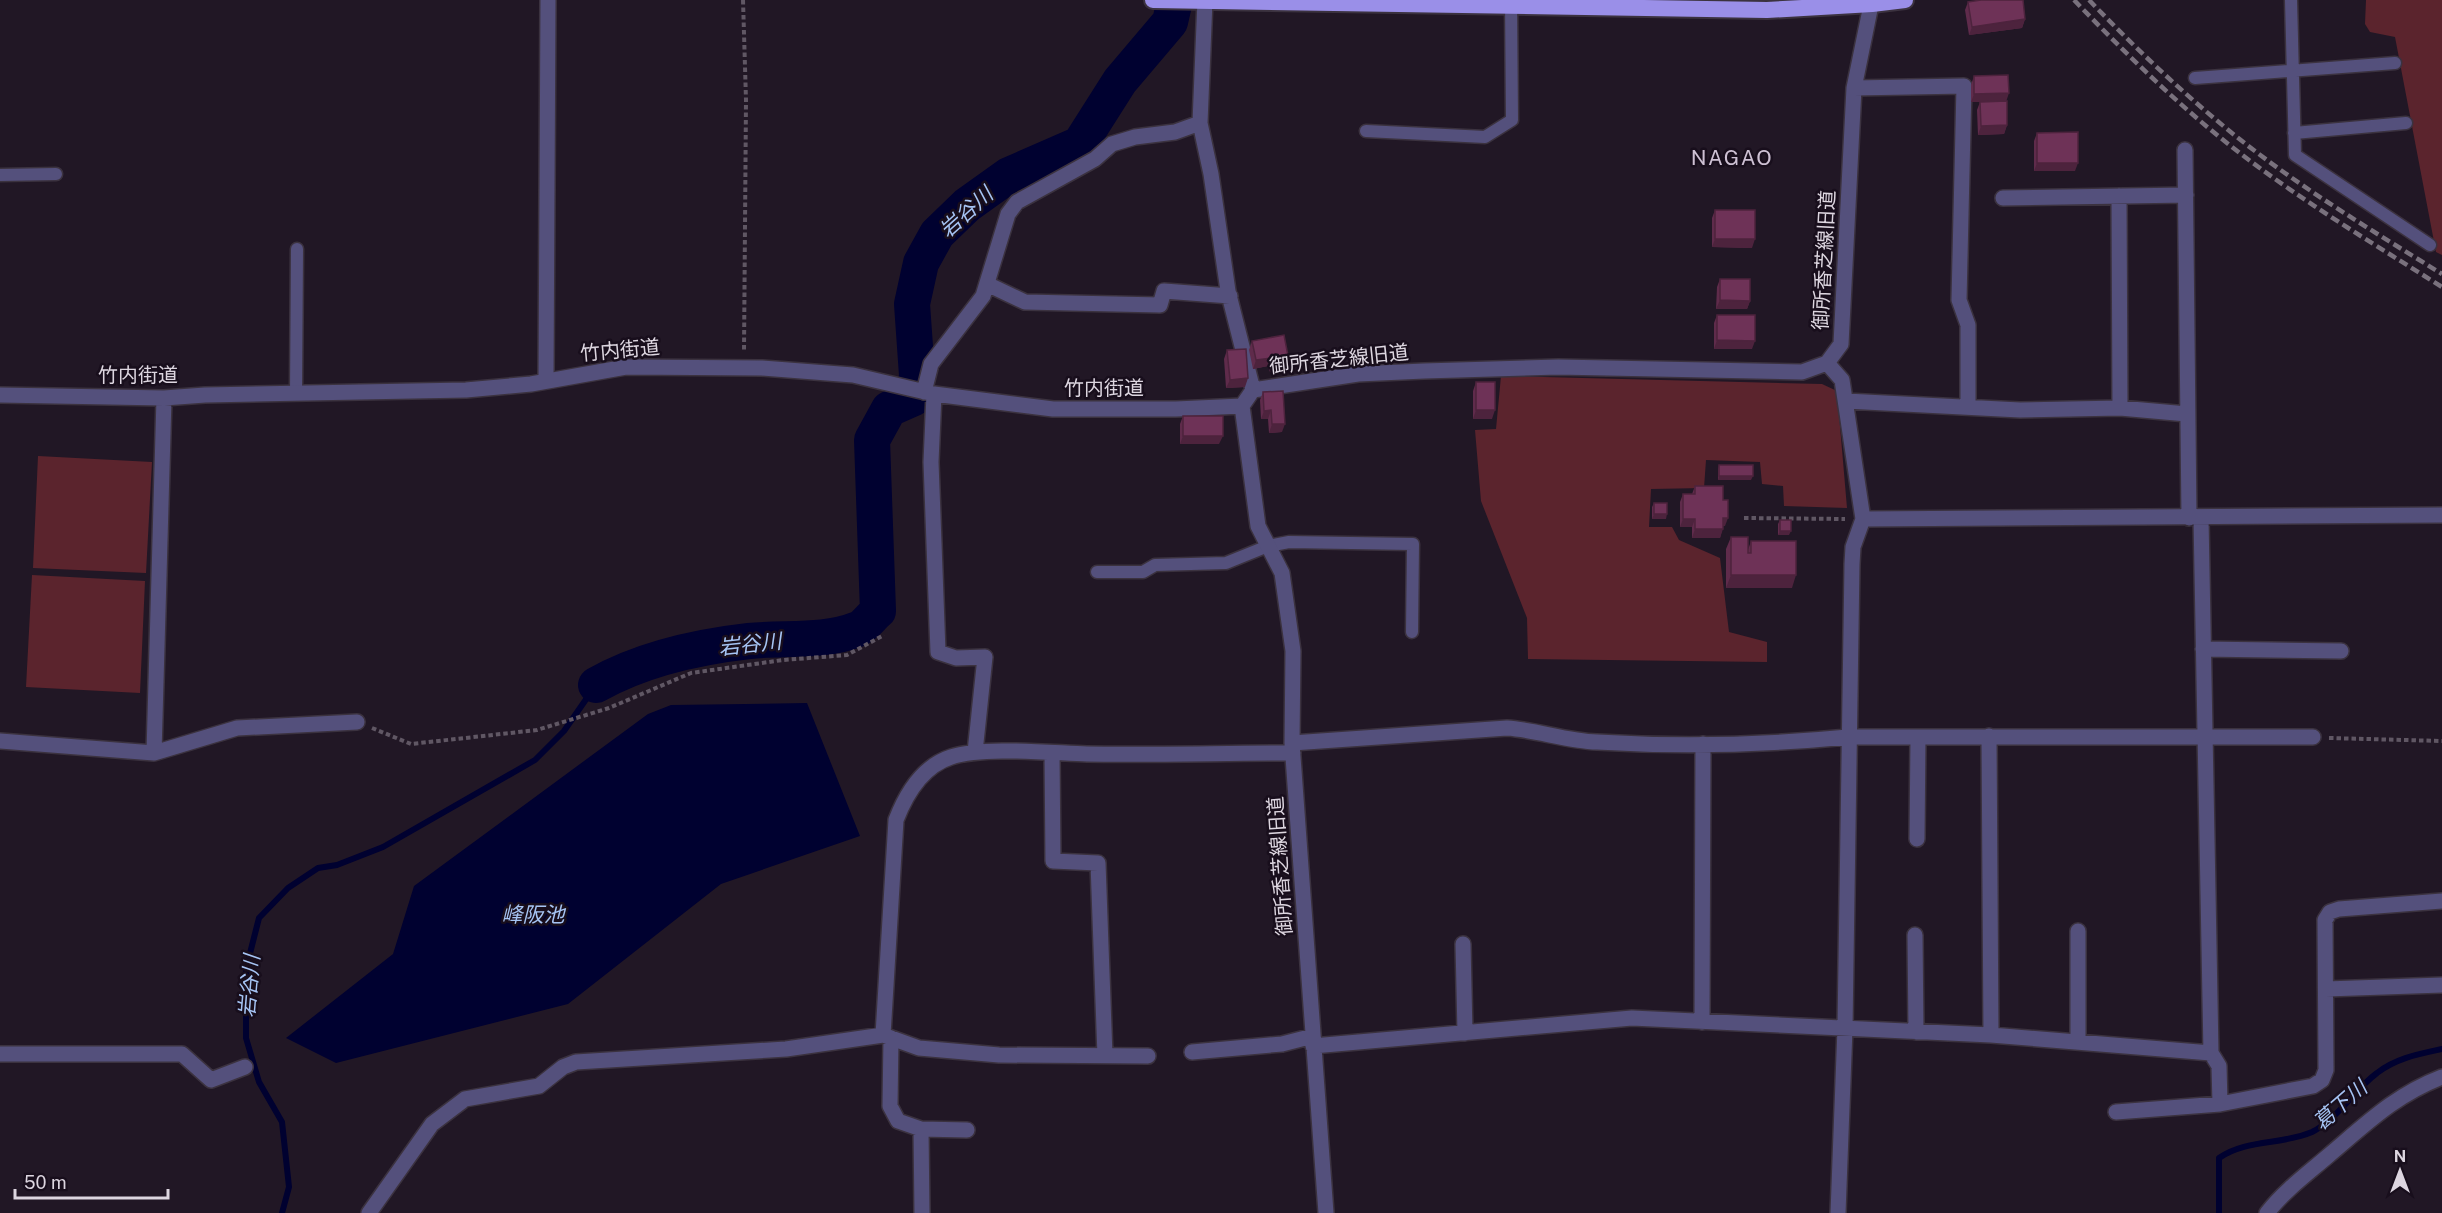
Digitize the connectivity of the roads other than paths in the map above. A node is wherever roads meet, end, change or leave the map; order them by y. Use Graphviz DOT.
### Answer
graph roads {
  1 [pos="548,0"];
  2 [pos="1154,0"];
  3 [pos="1205,0"];
  4 [pos="1905,0"];
  5 [pos="2291,0"];
  6 [pos="1413,2"];
  7 [pos="1511,2"];
  8 [pos="1872,2"];
  9 [pos="1570,3"];
  10 [pos="1683,4"];
  11 [pos="2395,63"];
  12 [pos="2293,70"];
  13 [pos="2195,78"];
  14 [pos="1854,88"];
  15 [pos="1200,123"];
  16 [pos="2406,123"];
  17 [pos="1366,131"];
  18 [pos="2294,133"];
  19 [pos="2185,150"];
  20 [pos="56,174"];
  21 [pos="0,175"];
  22 [pos="2186,195"];
  23 [pos="2119,196"];
  24 [pos="2003,198"];
  25 [pos="2430,245"];
  26 [pos="297,249"];
  27 [pos="987,284"];
  28 [pos="1230,296"];
  29 [pos="1827,363"];
  30 [pos="546,380"];
  31 [pos="1253,390"];
  32 [pos="921,391"];
  33 [pos="296,394"];
  34 [pos="0,395"];
  35 [pos="164,398"];
  36 [pos="1846,401"];
  37 [pos="1242,406"];
  38 [pos="1968,407"];
  39 [pos="2120,408"];
  40 [pos="2187,414"];
  41 [pos="2442,515"];
  42 [pos="2195,518"];
  43 [pos="1863,519"];
  44 [pos="1268,546"];
  45 [pos="1097,572"];
  46 [pos="1412,632"];
  47 [pos="2203,649"];
  48 [pos="2341,651"];
  49 [pos="357,722"];
  50 [pos="1989,736"];
  51 [pos="1848,737"];
  52 [pos="1918,737"];
  53 [pos="2204,737"];
  54 [pos="2313,737"];
  55 [pos="0,741"];
  56 [pos="1703,744"];
  57 [pos="1292,748"];
  58 [pos="975,752"];
  59 [pos="154,753"];
  60 [pos="1052,753"];
  61 [pos="1917,840"];
  62 [pos="2442,901"];
  63 [pos="2078,931"];
  64 [pos="1916,935"];
  65 [pos="1464,944"];
  66 [pos="2442,985"];
  67 [pos="2326,989"];
  68 [pos="1702,1022"];
  69 [pos="1845,1029"];
  70 [pos="1916,1032"];
  71 [pos="1465,1033"];
  72 [pos="1991,1035"];
  73 [pos="887,1036"];
  74 [pos="1313,1041"];
  75 [pos="2078,1042"];
  76 [pos="1192,1052"];
  77 [pos="0,1053"];
  78 [pos="2211,1053"];
  79 [pos="1105,1056"];
  80 [pos="1148,1056"];
  81 [pos="245,1067"];
  82 [pos="2442,1077"];
  83 [pos="2220,1104"];
  84 [pos="2116,1112"];
  85 [pos="921,1129"];
  86 [pos="967,1130"];
  87 [pos="369,1213"];
  88 [pos="922,1213"];
  89 [pos="1326,1213"];
  90 [pos="1838,1213"];
  91 [pos="2267,1213"];
  1 -- 30 [label="street"];
  2 -- 3 [label="highway"];
  3 -- 6 [label="highway"];
  3 -- 15 [label="street"];
  4 -- 8 [label="highway"];
  5 -- 12 [label="lane"];
  6 -- 7 [label="highway"];
  7 -- 9 [label="highway"];
  7 -- 17 [label="lane"];
  8 -- 10 [label="highway"];
  8 -- 14 [label="street, 御所香芝線旧道"];
  9 -- 10 [label="highway"];
  11 -- 12 [label="lane"];
  12 -- 13 [label="lane"];
  12 -- 18 [label="lane"];
  14 -- 29 [label="street, 御所香芝線旧道"];
  14 -- 38 [label="street"];
  15 -- 27 [label="street"];
  15 -- 28 [label="street"];
  16 -- 18 [label="lane"];
  18 -- 25 [label="lane"];
  19 -- 22 [label="street"];
  20 -- 21 [label="lane"];
  22 -- 23 [label="street"];
  22 -- 40 [label="street"];
  23 -- 24 [label="street"];
  23 -- 39 [label="street"];
  26 -- 33 [label="lane"];
  27 -- 28 [label="street"];
  27 -- 32 [label="street"];
  28 -- 31 [label="street"];
  29 -- 31 [label="street, 御所香芝線旧道"];
  29 -- 36 [label="street"];
  30 -- 32 [label="street, 竹内街道"];
  30 -- 33 [label="street, 竹内街道"];
  31 -- 37 [label="street, 御所香芝線旧道"];
  32 -- 37 [label="street, 竹内街道"];
  32 -- 58 [label="street"];
  33 -- 35 [label="street, 竹内街道"];
  34 -- 35 [label="street, 竹内街道"];
  35 -- 59 [label="street"];
  36 -- 38 [label="street"];
  36 -- 43 [label="street"];
  37 -- 44 [label="street, 御所香芝線旧道"];
  38 -- 39 [label="street"];
  39 -- 40 [label="street"];
  40 -- 42 [label="street"];
  41 -- 42 [label="street"];
  42 -- 43 [label="street"];
  42 -- 47 [label="street"];
  43 -- 51 [label="street"];
  44 -- 45 [label="lane"];
  44 -- 46 [label="lane"];
  44 -- 57 [label="street, 御所香芝線旧道"];
  47 -- 48 [label="street"];
  47 -- 53 [label="street"];
  49 -- 59 [label="street"];
  50 -- 52 [label="street"];
  50 -- 53 [label="street"];
  50 -- 72 [label="street"];
  51 -- 52 [label="street"];
  51 -- 56 [label="street"];
  51 -- 69 [label="street"];
  52 -- 61 [label="street"];
  53 -- 54 [label="street"];
  53 -- 78 [label="street"];
  55 -- 59 [label="street"];
  56 -- 57 [label="street"];
  56 -- 68 [label="street"];
  57 -- 60 [label="street"];
  57 -- 74 [label="street, 御所香芝線旧道"];
  58 -- 60 [label="street"];
  58 -- 73 [label="street"];
  60 -- 79 [label="street"];
  62 -- 67 [label="street"];
  63 -- 75 [label="street"];
  64 -- 70 [label="street"];
  65 -- 71 [label="street"];
  66 -- 67 [label="street"];
  67 -- 83 [label="street"];
  68 -- 69 [label="street"];
  68 -- 71 [label="street"];
  69 -- 70 [label="street"];
  69 -- 90 [label="street"];
  70 -- 72 [label="street"];
  71 -- 74 [label="street"];
  72 -- 75 [label="street"];
  73 -- 79 [label="street"];
  73 -- 85 [label="street"];
  73 -- 87 [label="street"];
  74 -- 76 [label="street"];
  74 -- 89 [label="street, 御所香芝線旧道"];
  75 -- 78 [label="street"];
  77 -- 81 [label="street"];
  78 -- 83 [label="street"];
  79 -- 80 [label="street"];
  82 -- 91 [label="street"];
  83 -- 84 [label="street"];
  85 -- 86 [label="street"];
  85 -- 88 [label="street"];
}
